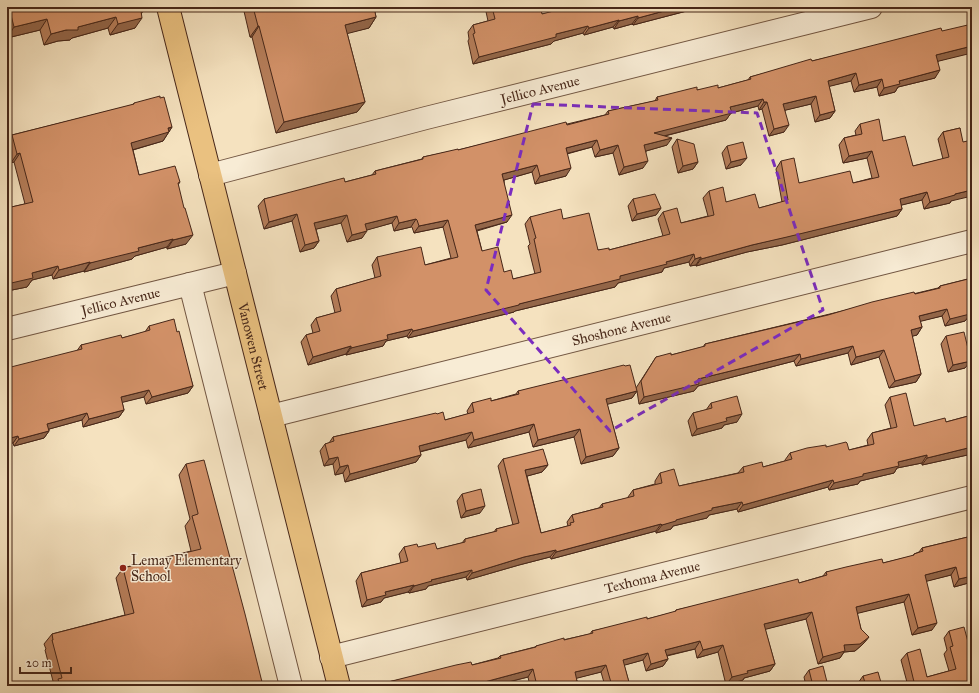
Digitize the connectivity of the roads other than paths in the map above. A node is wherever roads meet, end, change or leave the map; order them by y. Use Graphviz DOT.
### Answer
graph roads {
  1 [pos="168,7"];
  2 [pos="871,7"];
  3 [pos="210,175"];
  4 [pos="972,241"];
  5 [pos="234,274"];
  6 [pos="190,284"];
  7 [pos="7,329"];
  8 [pos="271,416"];
  9 [pos="972,497"];
  10 [pos="331,657"];
  11 [pos="291,686"];
  12 [pos="338,686"];
  1 -- 3 [label="main road, Vanowen Street"];
  2 -- 3 [label="street, Jellico Avenue"];
  3 -- 5 [label="main road, Vanowen Street"];
  4 -- 8 [label="street, Shoshone Avenue"];
  5 -- 6 [label="street, Jellico Avenue"];
  5 -- 8 [label="main road, Vanowen Street"];
  6 -- 7 [label="street, Jellico Avenue"];
  6 -- 11 [label="street"];
  8 -- 10 [label="main road, Vanowen Street"];
  9 -- 10 [label="street, Texhoma Avenue"];
  10 -- 12 [label="main road, Vanowen Street"];
}
